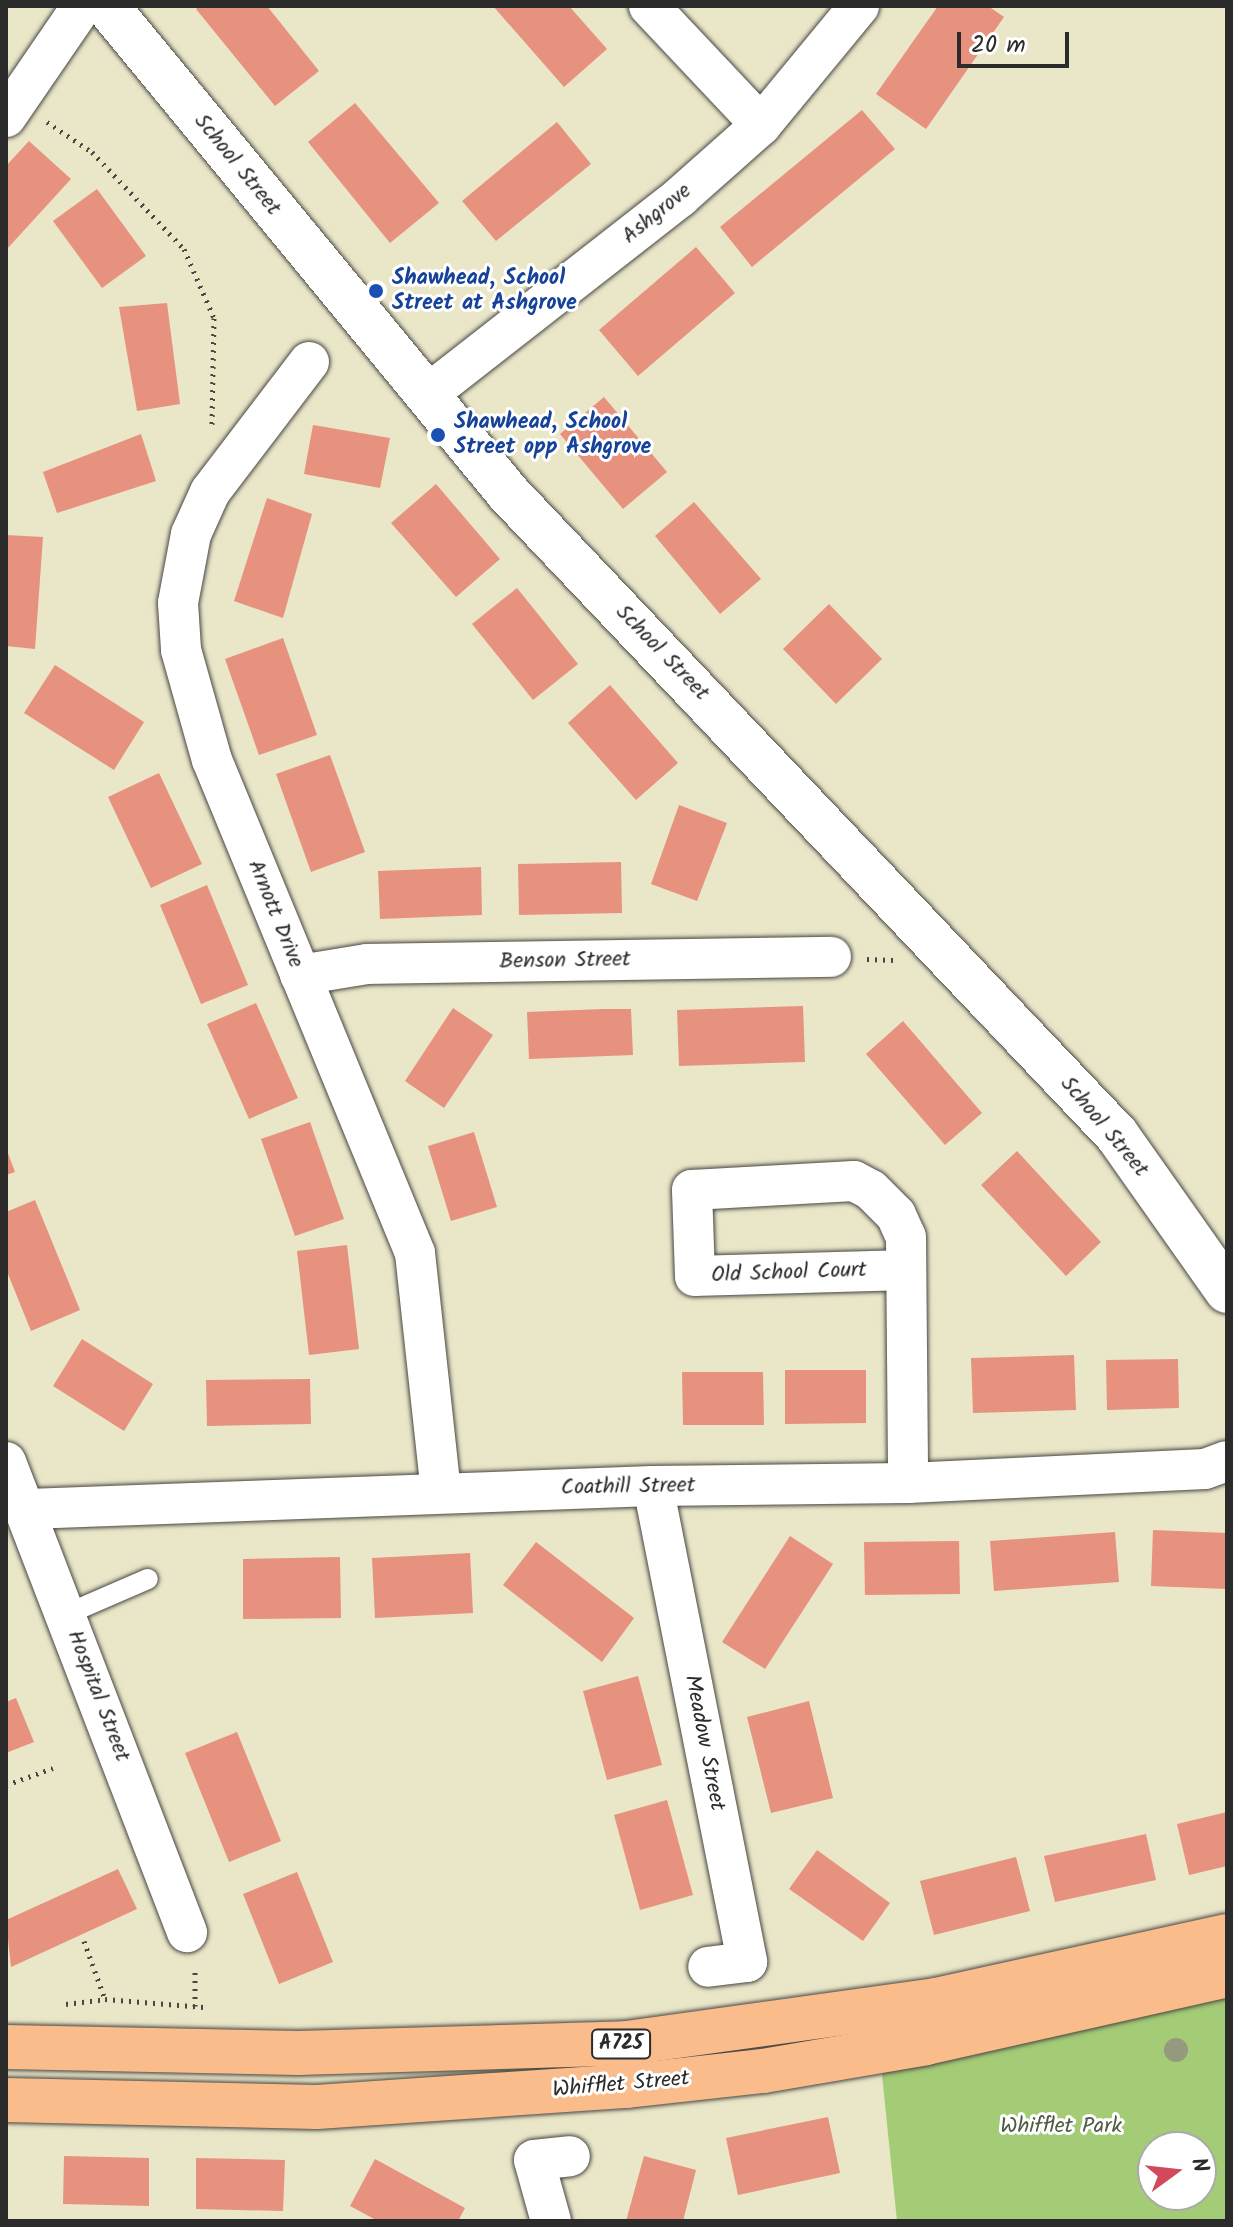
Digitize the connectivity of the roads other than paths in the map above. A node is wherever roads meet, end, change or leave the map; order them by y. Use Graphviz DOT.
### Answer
graph roads {
  1 [pos="82,6"];
  2 [pos="107,6"];
  3 [pos="649,6"];
  4 [pos="859,6"];
  5 [pos="11,109"];
  6 [pos="761,125"];
  7 [pos="309,362"];
  8 [pos="428,394"];
  9 [pos="831,957"];
  10 [pos="300,975"];
  11 [pos="906,1270"];
  12 [pos="1227,1291"];
  13 [pos="1227,1461"];
  14 [pos="6,1462"];
  15 [pos="908,1483"];
  16 [pos="653,1486"];
  17 [pos="441,1492"];
  18 [pos="28,1509"];
  19 [pos="148,1579"];
  20 [pos="67,1614"];
  21 [pos="187,1932"];
  22 [pos="1227,1936"];
  23 [pos="708,1967"];
  24 [pos="1227,1975"];
  25 [pos="6,2047"];
  26 [pos="6,2100"];
  27 [pos="570,2156"];
  28 [pos="551,2221"];
  1 -- 5 [label="street"];
  2 -- 8 [label="street, School Street"];
  3 -- 6 [label="street"];
  4 -- 6 [label="street, Ashgrove"];
  6 -- 8 [label="street, Ashgrove"];
  7 -- 10 [label="street, Arnott Drive"];
  8 -- 12 [label="street, School Street"];
  9 -- 10 [label="street, Benson Street"];
  10 -- 17 [label="street, Arnott Drive"];
  11 -- 11 [label="street, Old School Court"];
  11 -- 15 [label="street, Old School Court"];
  13 -- 15 [label="street, Coathill Street"];
  14 -- 18 [label="street, Hospital Street"];
  15 -- 16 [label="street, Coathill Street"];
  16 -- 17 [label="street, Coathill Street"];
  16 -- 23 [label="street, Meadow Street"];
  17 -- 18 [label="street, Coathill Street"];
  18 -- 20 [label="street, Hospital Street"];
  19 -- 20 [label="lane"];
  20 -- 21 [label="street, Hospital Street"];
  22 -- 25 [label="main road, Whifflet Street / A725"];
  24 -- 26 [label="main road, Whifflet Street / A725"];
  27 -- 28 [label="street"];
}
